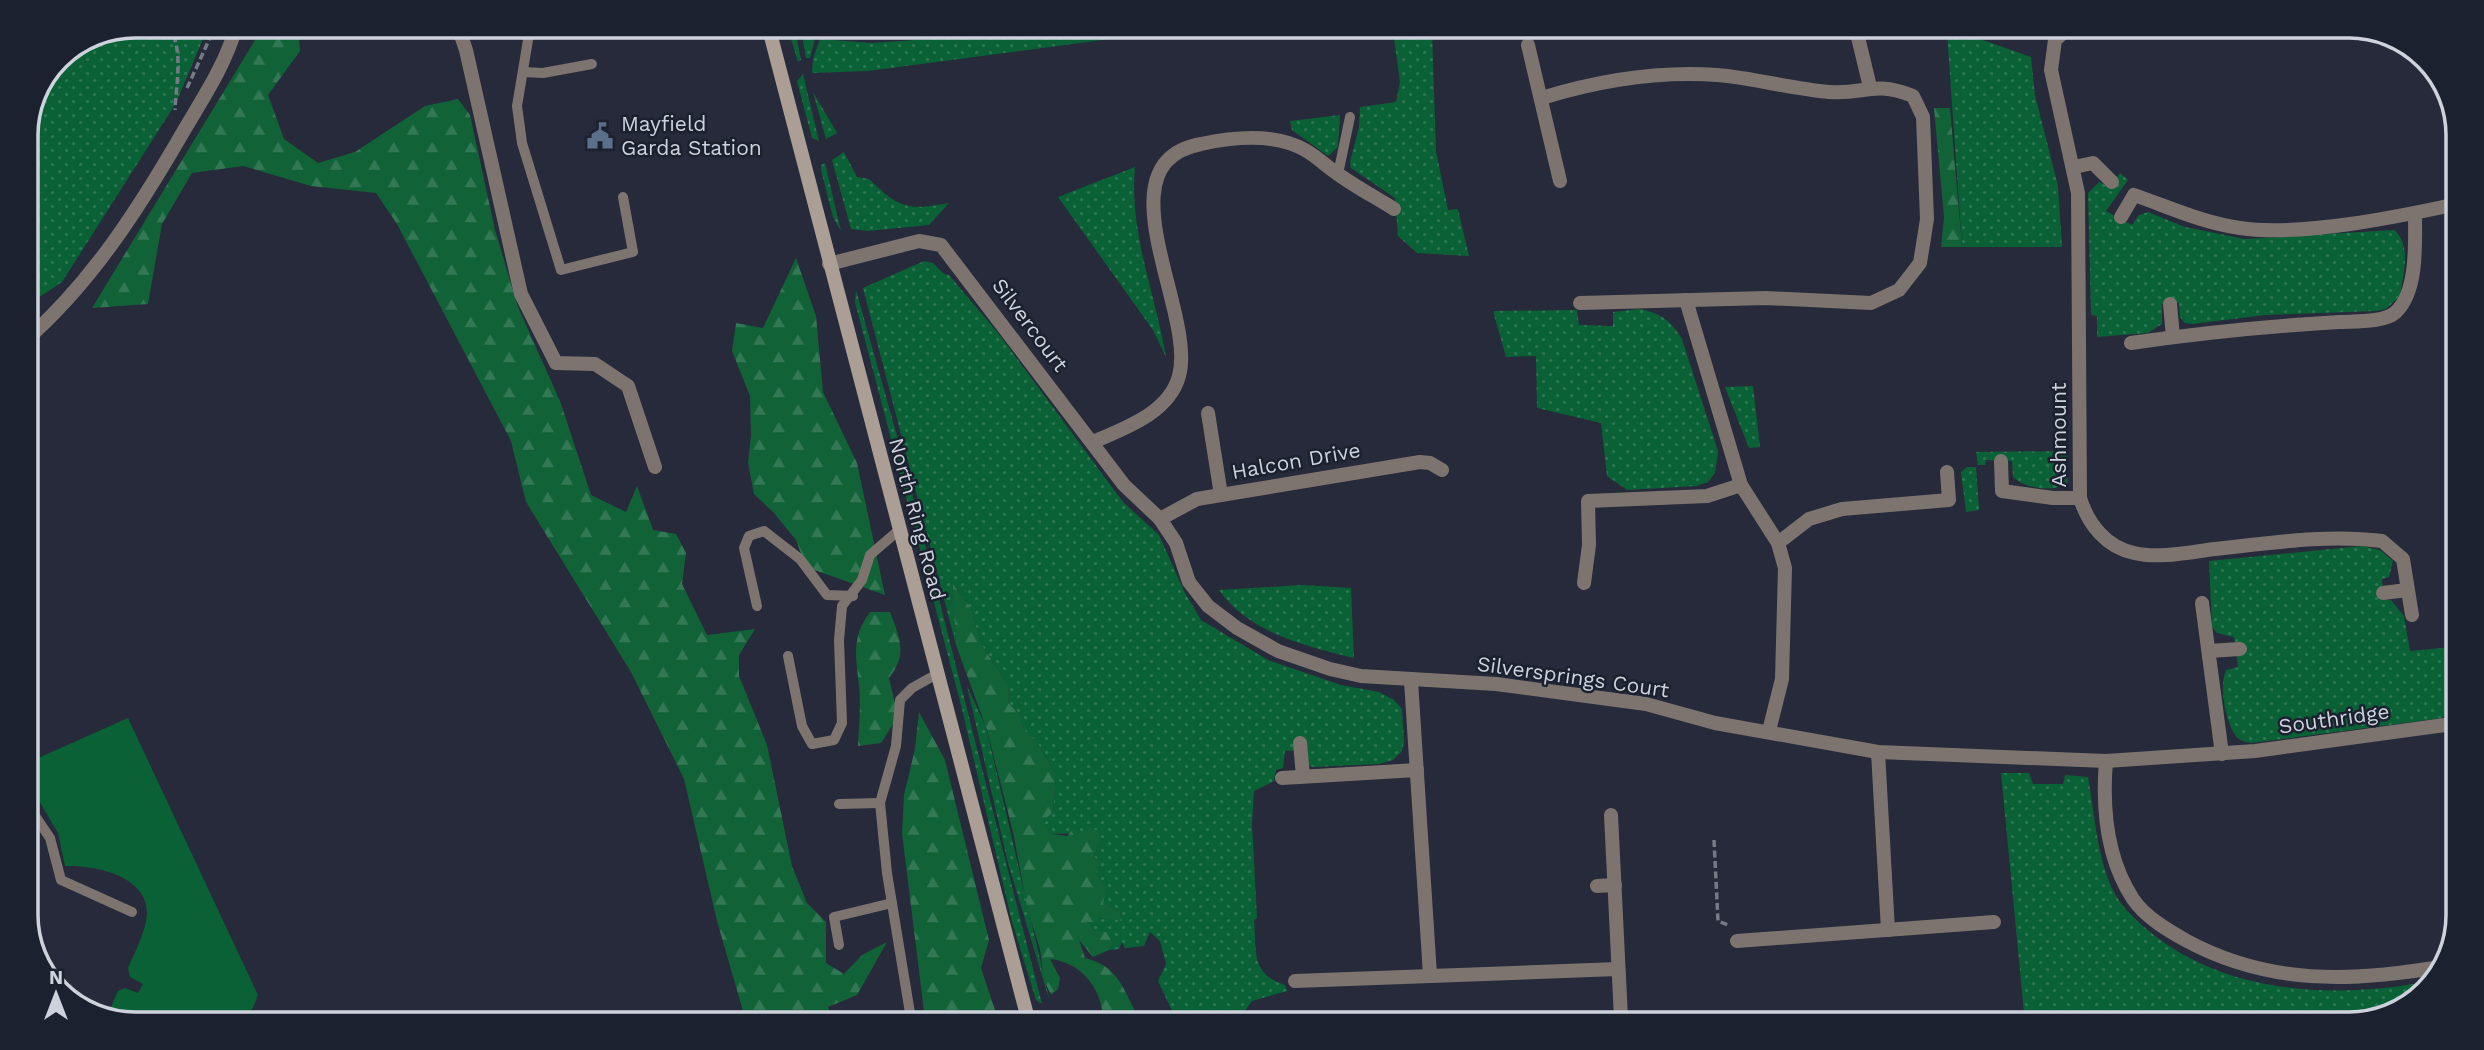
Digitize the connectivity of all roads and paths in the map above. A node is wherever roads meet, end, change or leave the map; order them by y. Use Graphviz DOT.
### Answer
graph roads {
  1 [pos="175,38"];
  2 [pos="210,38"];
  3 [pos="231,38"];
  4 [pos="462,38"];
  5 [pos="528,38"];
  6 [pos="771,38"];
  7 [pos="1858,38"];
  8 [pos="2057,38"];
  9 [pos="1528,45"];
  10 [pos="592,64"];
  11 [pos="523,72"];
  12 [pos="1870,87"];
  13 [pos="186,90"];
  14 [pos="1542,98"];
  15 [pos="180,102"];
  16 [pos="1350,117"];
  17 [pos="2074,167"];
  18 [pos="1338,174"];
  19 [pos="1560,181"];
  20 [pos="2112,182"];
  21 [pos="623,197"];
  22 [pos="2445,207"];
  23 [pos="1394,209"];
  24 [pos="2415,215"];
  25 [pos="2121,217"];
  26 [pos="829,264"];
  27 [pos="1686,300"];
  28 [pos="1580,303"];
  29 [pos="2170,304"];
  30 [pos="39,329"];
  31 [pos="2173,337"];
  32 [pos="2131,343"];
  33 [pos="1209,413"];
  34 [pos="1093,442"];
  35 [pos="2001,461"];
  36 [pos="655,467"];
  37 [pos="1442,470"];
  38 [pos="1947,472"];
  39 [pos="1741,485"];
  40 [pos="1221,495"];
  41 [pos="2080,498"];
  42 [pos="1160,519"];
  43 [pos="899,530"];
  44 [pos="1778,543"];
  45 [pos="1584,583"];
  46 [pos="2407,590"];
  47 [pos="2383,593"];
  48 [pos="853,596"];
  49 [pos="2202,603"];
  50 [pos="757,606"];
  51 [pos="2412,615"];
  52 [pos="2240,649"];
  53 [pos="2209,651"];
  54 [pos="788,656"];
  55 [pos="937,674"];
  56 [pos="1411,681"];
  57 [pos="2446,725"];
  58 [pos="1769,731"];
  59 [pos="1300,743"];
  60 [pos="1878,752"];
  61 [pos="2222,754"];
  62 [pos="2106,761"];
  63 [pos="1417,770"];
  64 [pos="1303,776"];
  65 [pos="1282,778"];
  66 [pos="880,803"];
  67 [pos="839,804"];
  68 [pos="1611,815"];
  69 [pos="39,822"];
  70 [pos="1714,840"];
  71 [pos="1615,884"];
  72 [pos="1597,886"];
  73 [pos="892,903"];
  74 [pos="132,912"];
  75 [pos="1994,922"];
  76 [pos="1888,930"];
  77 [pos="1737,941"];
  78 [pos="839,945"];
  79 [pos="1618,968"];
  80 [pos="2428,968"];
  81 [pos="1430,975"];
  82 [pos="1295,981"];
  83 [pos="910,1012"];
  84 [pos="1026,1012"];
  85 [pos="1621,1012"];
  1 -- 15 [label="path"];
  2 -- 13 [label="path"];
  3 -- 30 [label="street"];
  4 -- 36 [label="street"];
  5 -- 11 [label="lane"];
  6 -- 26 [label="main road, North Ring Road"];
  7 -- 12 [label="street"];
  8 -- 17 [label="street, Ashmount"];
  9 -- 14 [label="street"];
  10 -- 11 [label="lane"];
  11 -- 21 [label="lane"];
  12 -- 14 [label="street"];
  12 -- 27 [label="street"];
  14 -- 19 [label="street"];
  16 -- 18 [label="lane"];
  17 -- 20 [label="street"];
  17 -- 41 [label="street, Ashmount"];
  18 -- 23 [label="street"];
  18 -- 34 [label="street"];
  22 -- 24 [label="street"];
  24 -- 25 [label="street"];
  24 -- 31 [label="street"];
  26 -- 34 [label="street, Silvercourt"];
  26 -- 43 [label="main road, North Ring Road"];
  27 -- 28 [label="street"];
  27 -- 39 [label="street"];
  29 -- 31 [label="street"];
  31 -- 32 [label="street"];
  33 -- 40 [label="street"];
  34 -- 42 [label="street, Silvercourt"];
  35 -- 41 [label="street"];
  37 -- 40 [label="street, Halcon Drive"];
  38 -- 44 [label="street"];
  39 -- 44 [label="street"];
  39 -- 45 [label="street"];
  40 -- 42 [label="street, Halcon Drive"];
  41 -- 46 [label="street, Ashmount"];
  42 -- 56 [label="street, Silversprings Court"];
  43 -- 48 [label="lane"];
  43 -- 55 [label="main road, North Ring Road"];
  44 -- 58 [label="street"];
  46 -- 47 [label="street"];
  46 -- 51 [label="street, Ashmount"];
  48 -- 50 [label="lane"];
  48 -- 54 [label="lane"];
  49 -- 53 [label="street"];
  52 -- 53 [label="street"];
  53 -- 61 [label="street"];
  55 -- 66 [label="lane"];
  55 -- 84 [label="main road, North Ring Road"];
  56 -- 58 [label="street, Silversprings Court"];
  56 -- 63 [label="street"];
  57 -- 61 [label="street, Southridge"];
  58 -- 60 [label="street, Silversprings Court"];
  59 -- 64 [label="street"];
  60 -- 62 [label="street, Silversprings Court"];
  60 -- 76 [label="street"];
  61 -- 62 [label="street, Southridge"];
  62 -- 80 [label="street"];
  63 -- 64 [label="street"];
  63 -- 81 [label="street"];
  64 -- 65 [label="street"];
  66 -- 67 [label="lane"];
  66 -- 73 [label="lane"];
  68 -- 71 [label="street"];
  69 -- 74 [label="lane"];
  70 -- 77 [label="path"];
  71 -- 72 [label="street"];
  71 -- 79 [label="street"];
  73 -- 78 [label="lane"];
  73 -- 83 [label="lane"];
  75 -- 76 [label="street"];
  76 -- 77 [label="street"];
  79 -- 81 [label="street"];
  79 -- 85 [label="street"];
  81 -- 82 [label="street"];
}
